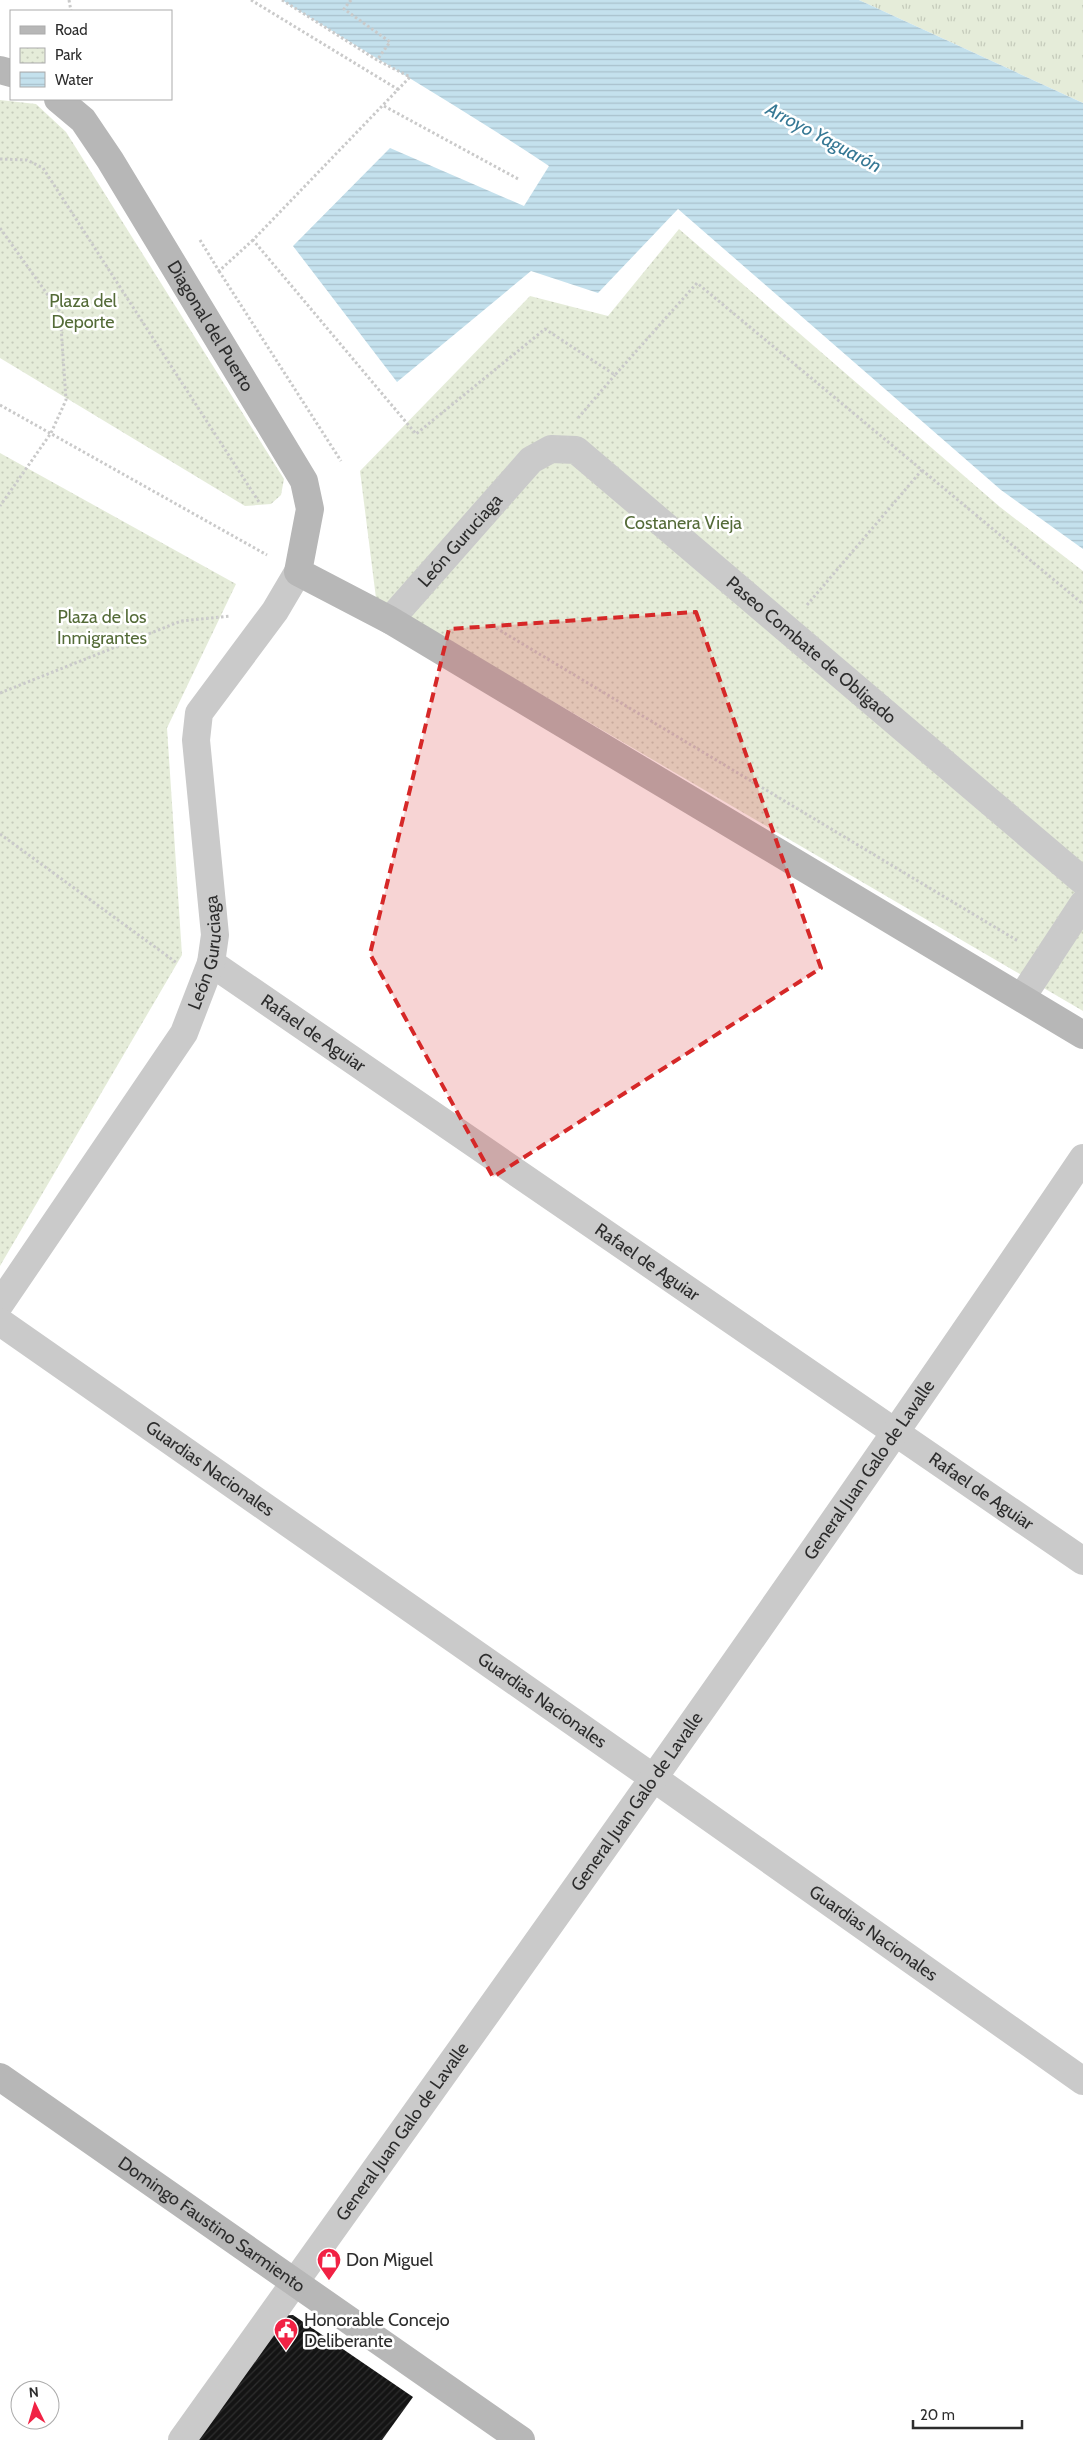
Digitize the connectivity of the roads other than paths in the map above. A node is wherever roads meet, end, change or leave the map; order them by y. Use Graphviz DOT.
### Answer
graph roads {
  1 [pos="59,100"];
  2 [pos="541,454"];
  3 [pos="298,572"];
  4 [pos="390,620"];
  5 [pos="1083,881"];
  6 [pos="1083,904"];
  7 [pos="207,972"];
  8 [pos="1022,997"];
  9 [pos="1083,1035"];
  10 [pos="1083,1158"];
  11 [pos="0,1304"];
  12 [pos="0,1322"];
  13 [pos="897,1433"];
  14 [pos="1083,1561"];
  15 [pos="655,1778"];
  16 [pos="0,2077"];
  17 [pos="1083,2081"];
  18 [pos="296,2281"];
  19 [pos="182,2440"];
  20 [pos="521,2440"];
  1 -- 3 [label="main road, Diagonal del Puerto"];
  2 -- 4 [label="street, León Guruciaga"];
  2 -- 5 [label="street, Paseo Combate de Obligado"];
  3 -- 4 [label="main road"];
  3 -- 7 [label="street, León Guruciaga"];
  4 -- 8 [label="main road"];
  6 -- 8 [label="street"];
  7 -- 11 [label="street, León Guruciaga"];
  7 -- 13 [label="street, Rafael de Aguiar"];
  8 -- 9 [label="main road"];
  10 -- 13 [label="street, General Juan Galo de Lavalle"];
  12 -- 15 [label="street, Guardias Nacionales"];
  13 -- 14 [label="street, Rafael de Aguiar"];
  13 -- 15 [label="street, General Juan Galo de Lavalle"];
  15 -- 17 [label="street, Guardias Nacionales"];
  15 -- 18 [label="street, General Juan Galo de Lavalle"];
  16 -- 18 [label="main road, Domingo Faustino Sarmiento"];
  18 -- 19 [label="street, General Juan Galo de Lavalle"];
  18 -- 20 [label="main road, Domingo Faustino Sarmiento"];
}
